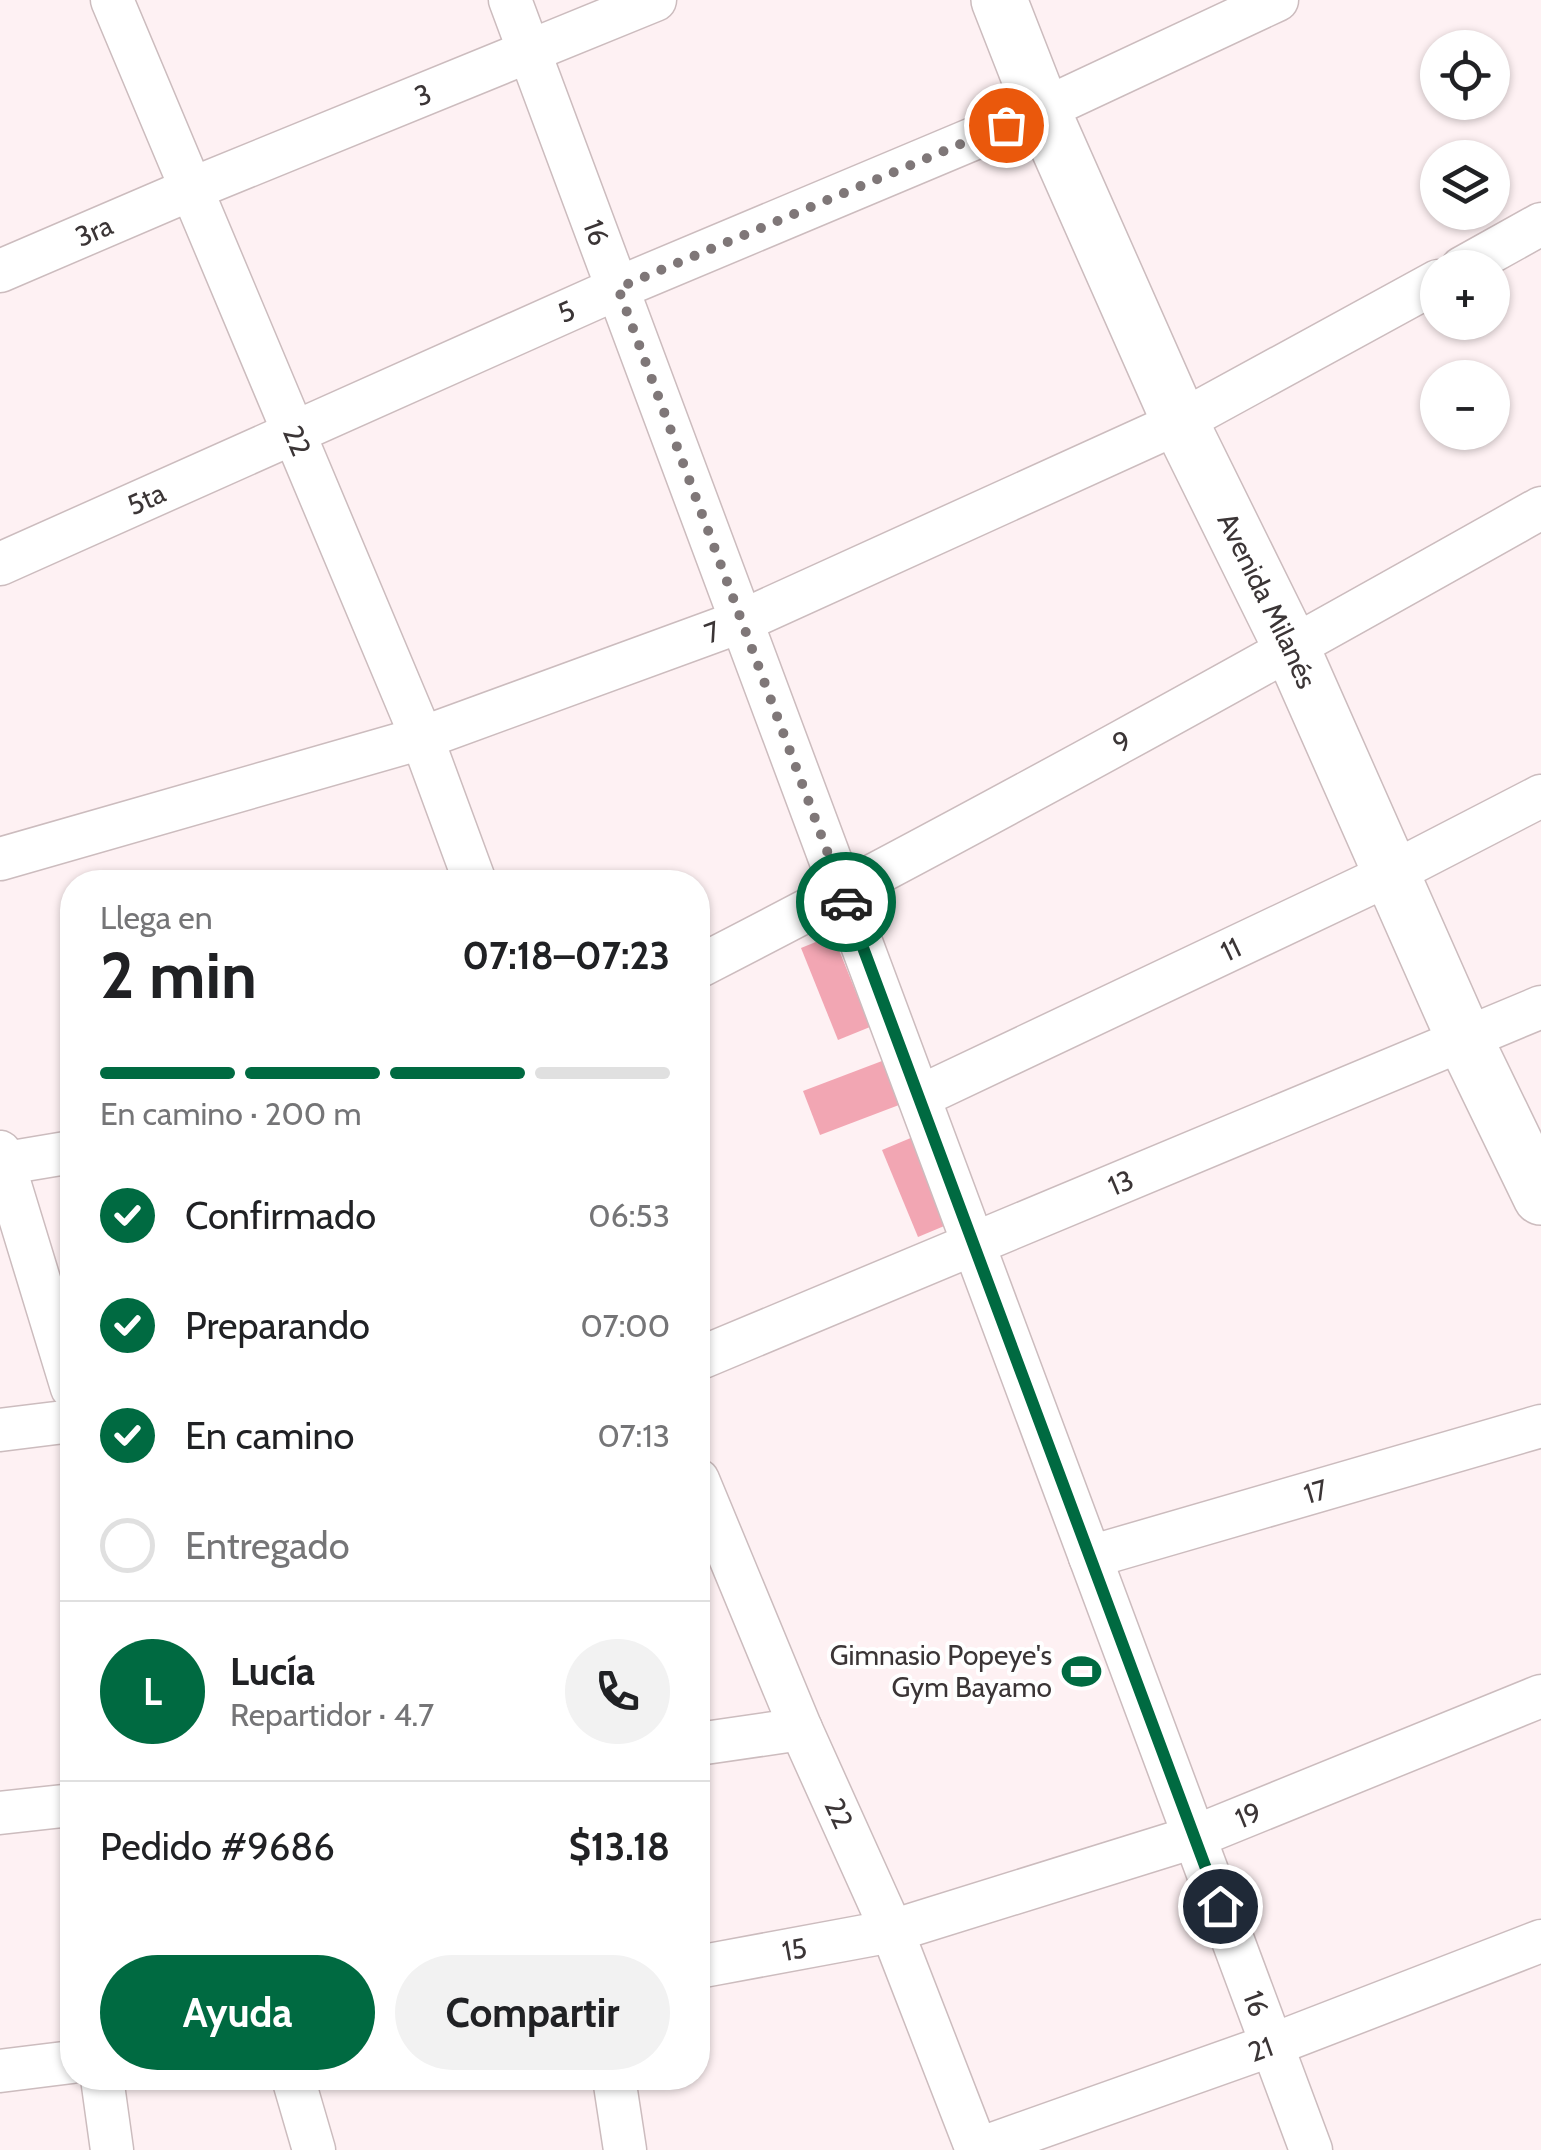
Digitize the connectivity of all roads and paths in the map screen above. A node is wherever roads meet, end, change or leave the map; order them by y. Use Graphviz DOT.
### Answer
graph roads {
  1 [pos="112,0"];
  2 [pos="510,0"];
  3 [pos="655,0"];
  4 [pos="999,0"];
  5 [pos="1277,0"];
  6 [pos="529,51"];
  7 [pos="1042,110"];
  8 [pos="190,190"];
  9 [pos="1541,224"];
  10 [pos="1494,250"];
  11 [pos="0,271"];
  12 [pos="618,288"];
  13 [pos="1420,291"];
  14 [pos="1180,422"];
  15 [pos="293,431"];
  16 [pos="1541,508"];
  17 [pos="0,564"];
  18 [pos="742,621"];
  19 [pos="1292,649"];
  20 [pos="422,738"];
  21 [pos="1541,796"];
  22 [pos="0,859"];
  23 [pos="472,870"];
  24 [pos="1392,874"];
  25 [pos="843,892"];
  26 [pos="710,961"];
  27 [pos="1541,1007"];
  28 [pos="1464,1038"];
  29 [pos="919,1097"];
  30 [pos="60,1153"];
  31 [pos="1,1160"];
  32 [pos="1539,1187"];
  33 [pos="973,1242"];
  34 [pos="60,1349"];
  35 [pos="710,1354"];
  36 [pos="60,1422"];
  37 [pos="1541,1426"];
  38 [pos="0,1430"];
  39 [pos="710,1509"];
  40 [pos="1090,1557"];
  41 [pos="1541,1696"];
  42 [pos="801,1729"];
  43 [pos="710,1742"];
  44 [pos="60,1807"];
  45 [pos="0,1813"];
  46 [pos="1194,1837"];
  47 [pos="892,1931"];
  48 [pos="1541,1941"];
  49 [pos="710,1965"];
  50 [pos="1272,2045"];
  51 [pos="60,2064"];
  52 [pos="0,2071"];
  53 [pos="104,2090"];
  54 [pos="296,2090"];
  55 [pos="616,2090"];
  56 [pos="112,2150"];
  57 [pos="314,2150"];
  58 [pos="625,2150"];
  59 [pos="976,2150"];
  60 [pos="1311,2150"];
  1 -- 8 [label="street, 22"];
  2 -- 6 [label="street, 16"];
  3 -- 6 [label="street, 3"];
  4 -- 7 [label="street, Avenida Milanés"];
  5 -- 7 [label="street, 5"];
  6 -- 8 [label="street, 3"];
  6 -- 12 [label="street, 16"];
  7 -- 12 [label="street, 5"];
  7 -- 14 [label="street, Avenida Milanés"];
  8 -- 11 [label="street, 3ra"];
  8 -- 15 [label="street, 22"];
  9 -- 10 [label="street"];
  12 -- 15 [label="street, 5"];
  12 -- 18 [label="street, 16"];
  13 -- 14 [label="street, 7"];
  14 -- 18 [label="street, 7"];
  14 -- 19 [label="street, Avenida Milanés"];
  15 -- 17 [label="street, 5ta"];
  15 -- 20 [label="street, 22"];
  16 -- 19 [label="street, 9"];
  18 -- 20 [label="street, 7"];
  18 -- 25 [label="street, 16"];
  19 -- 24 [label="street, Avenida Milanés"];
  19 -- 25 [label="street, 9"];
  20 -- 22 [label="street, 7"];
  20 -- 23 [label="street, 22"];
  21 -- 24 [label="street, 11"];
  24 -- 28 [label="street, Avenida Milanés"];
  24 -- 29 [label="street, 11"];
  25 -- 26 [label="street, 9"];
  25 -- 29 [label="street, 16"];
  27 -- 28 [label="street, 13"];
  28 -- 32 [label="street, Avenida Milanés"];
  28 -- 33 [label="street, 13"];
  29 -- 33 [label="street, 16"];
  30 -- 31 [label="street"];
  31 -- 34 [label="street"];
  33 -- 35 [label="street, 13"];
  33 -- 40 [label="street, 16"];
  36 -- 38 [label="street"];
  37 -- 40 [label="street, 17"];
  39 -- 42 [label="street, 22"];
  40 -- 46 [label="street, 16"];
  41 -- 46 [label="street, 19"];
  42 -- 43 [label="street"];
  42 -- 47 [label="street, 22"];
  44 -- 45 [label="street"];
  46 -- 47 [label="street, 19"];
  46 -- 50 [label="street, 16"];
  47 -- 49 [label="street, 15"];
  47 -- 59 [label="street, 22"];
  48 -- 50 [label="street, 21"];
  50 -- 59 [label="street, 21"];
  50 -- 60 [label="street, 16"];
  51 -- 52 [label="street"];
  53 -- 56 [label="street"];
  54 -- 57 [label="street"];
  55 -- 58 [label="street"];
}
